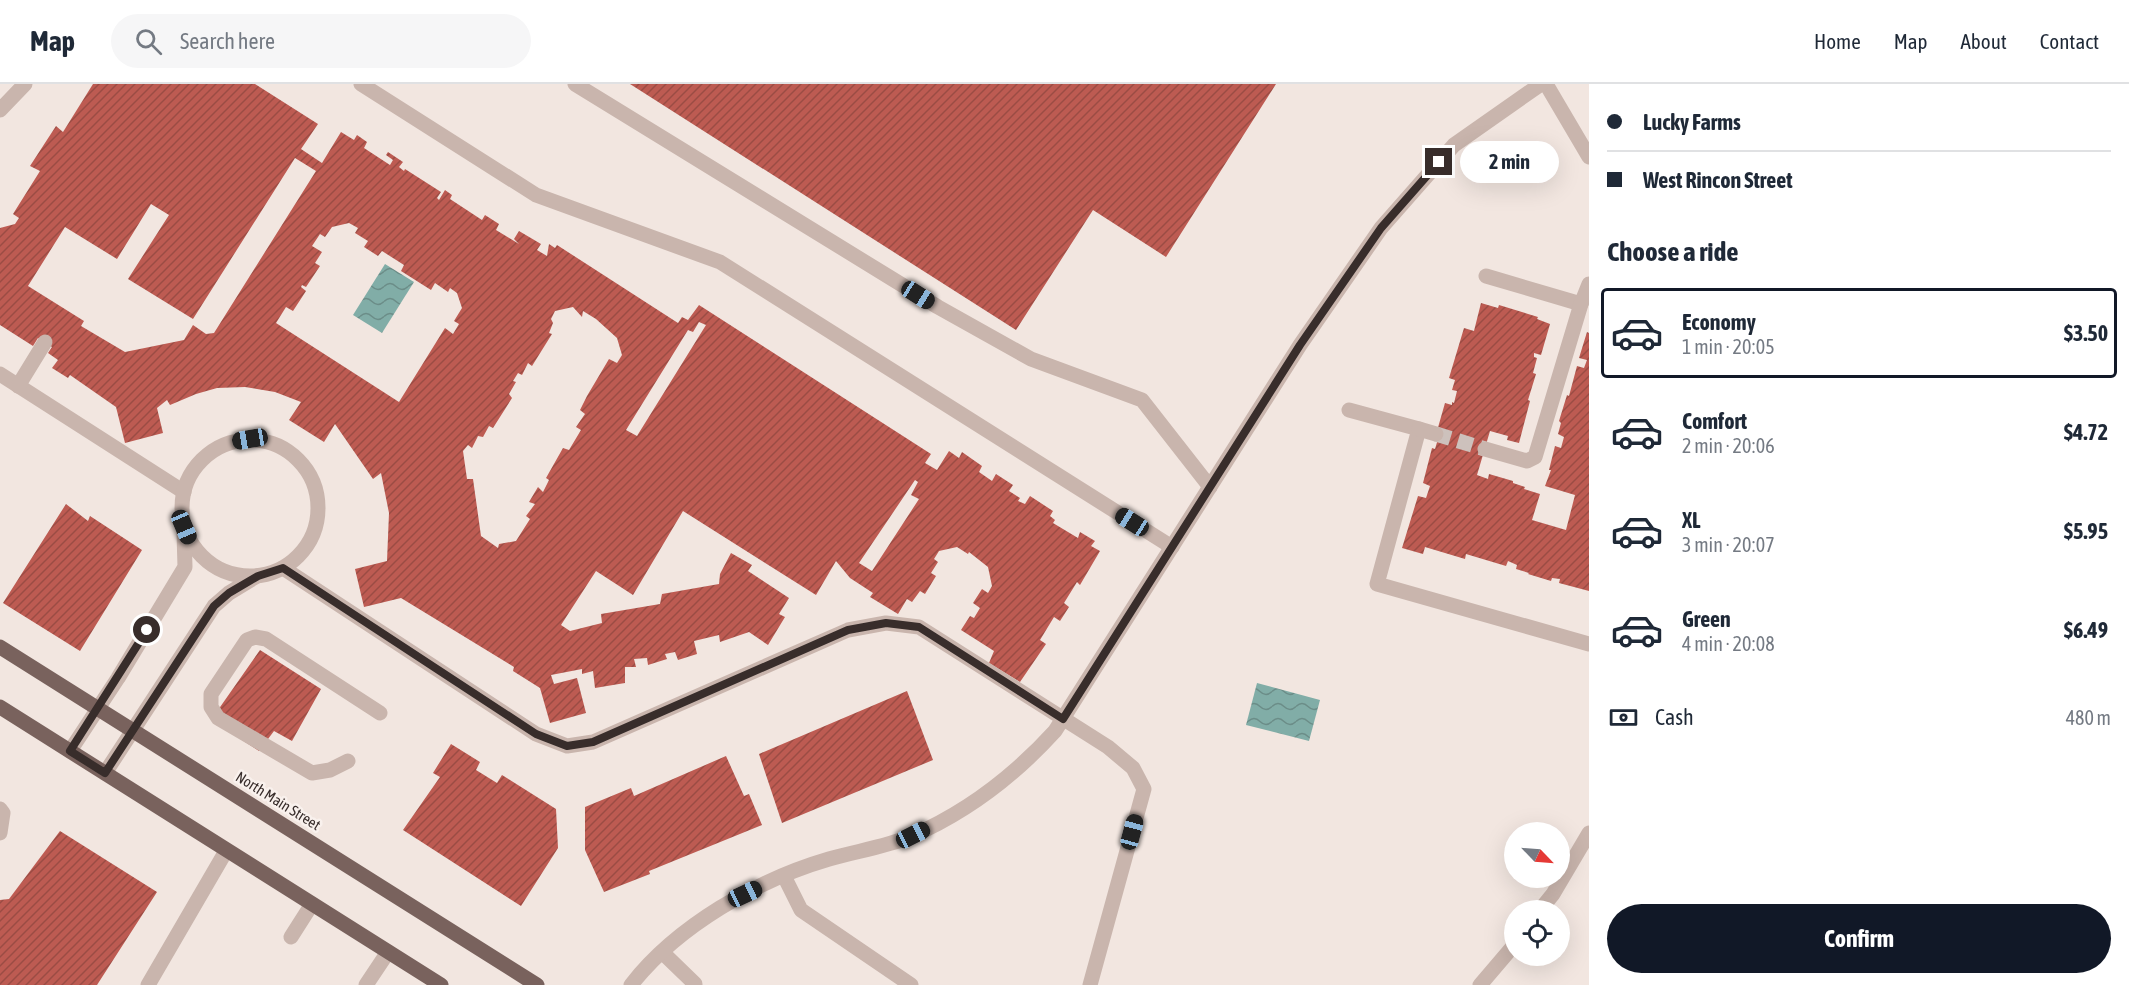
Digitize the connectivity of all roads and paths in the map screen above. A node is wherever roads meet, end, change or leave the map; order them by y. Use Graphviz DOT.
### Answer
graph roads {
  1 [pos="25,84"];
  2 [pos="361,84"];
  3 [pos="575,84"];
  4 [pos="1544,84"];
  5 [pos="0,110"];
  6 [pos="1589,157"];
  7 [pos="1486,276"];
  8 [pos="1589,284"];
  9 [pos="1581,304"];
  10 [pos="45,342"];
  11 [pos="0,374"];
  12 [pos="18,386"];
  13 [pos="1349,410"];
  14 [pos="1419,429"];
  15 [pos="1436,435"];
  16 [pos="1485,449"];
  17 [pos="1210,488"];
  18 [pos="184,492"];
  19 [pos="184,527"];
  20 [pos="1172,547"];
  21 [pos="283,568"];
  22 [pos="258,576"];
  23 [pos="1589,644"];
  24 [pos="0,647"];
  25 [pos="0,707"];
  26 [pos="97,710"];
  27 [pos="380,713"];
  28 [pos="1063,719"];
  29 [pos="132,732"];
  30 [pos="70,751"];
  31 [pos="348,761"];
  32 [pos="105,773"];
  33 [pos="0,809"];
  34 [pos="1589,832"];
  35 [pos="0,833"];
  36 [pos="226,851"];
  37 [pos="784,876"];
  38 [pos="1548,900"];
  39 [pos="312,904"];
  40 [pos="291,937"];
  41 [pos="388,952"];
  42 [pos="662,952"];
  43 [pos="1504,957"];
  44 [pos="694,984"];
  45 [pos="148,985"];
  46 [pos="366,985"];
  47 [pos="441,985"];
  48 [pos="537,985"];
  49 [pos="631,985"];
  50 [pos="911,985"];
  51 [pos="1090,985"];
  52 [pos="1480,985"];
  1 -- 5 [label="street"];
  2 -- 20 [label="street"];
  3 -- 17 [label="street"];
  4 -- 6 [label="street"];
  4 -- 17 [label="street"];
  7 -- 9 [label="street"];
  8 -- 9 [label="street"];
  9 -- 16 [label="street"];
  10 -- 12 [label="street"];
  11 -- 12 [label="street"];
  12 -- 18 [label="street"];
  13 -- 14 [label="street"];
  14 -- 15 [label="street"];
  14 -- 23 [label="street"];
  17 -- 20 [label="street"];
  18 -- 19 [label="street"];
  18 -- 21 [label="street"];
  19 -- 22 [label="street"];
  19 -- 26 [label="street"];
  20 -- 28 [label="street"];
  21 -- 22 [label="street"];
  21 -- 28 [label="street"];
  22 -- 29 [label="street"];
  24 -- 26 [label="main road, North Main Street"];
  25 -- 30 [label="main road"];
  26 -- 29 [label="main road, North Main Street"];
  26 -- 30 [label="street"];
  27 -- 31 [label="street"];
  28 -- 37 [label="street"];
  28 -- 51 [label="street"];
  29 -- 32 [label="street"];
  29 -- 48 [label="main road, North Main Street"];
  30 -- 32 [label="main road"];
  32 -- 36 [label="main road"];
  33 -- 35 [label="street"];
  34 -- 38 [label="street"];
  36 -- 39 [label="main road"];
  36 -- 45 [label="street"];
  37 -- 42 [label="street"];
  37 -- 50 [label="street"];
  39 -- 40 [label="street"];
  39 -- 41 [label="main road"];
  41 -- 46 [label="street"];
  41 -- 47 [label="main road"];
  42 -- 44 [label="street"];
  42 -- 49 [label="street"];
  43 -- 52 [label="street"];
}
